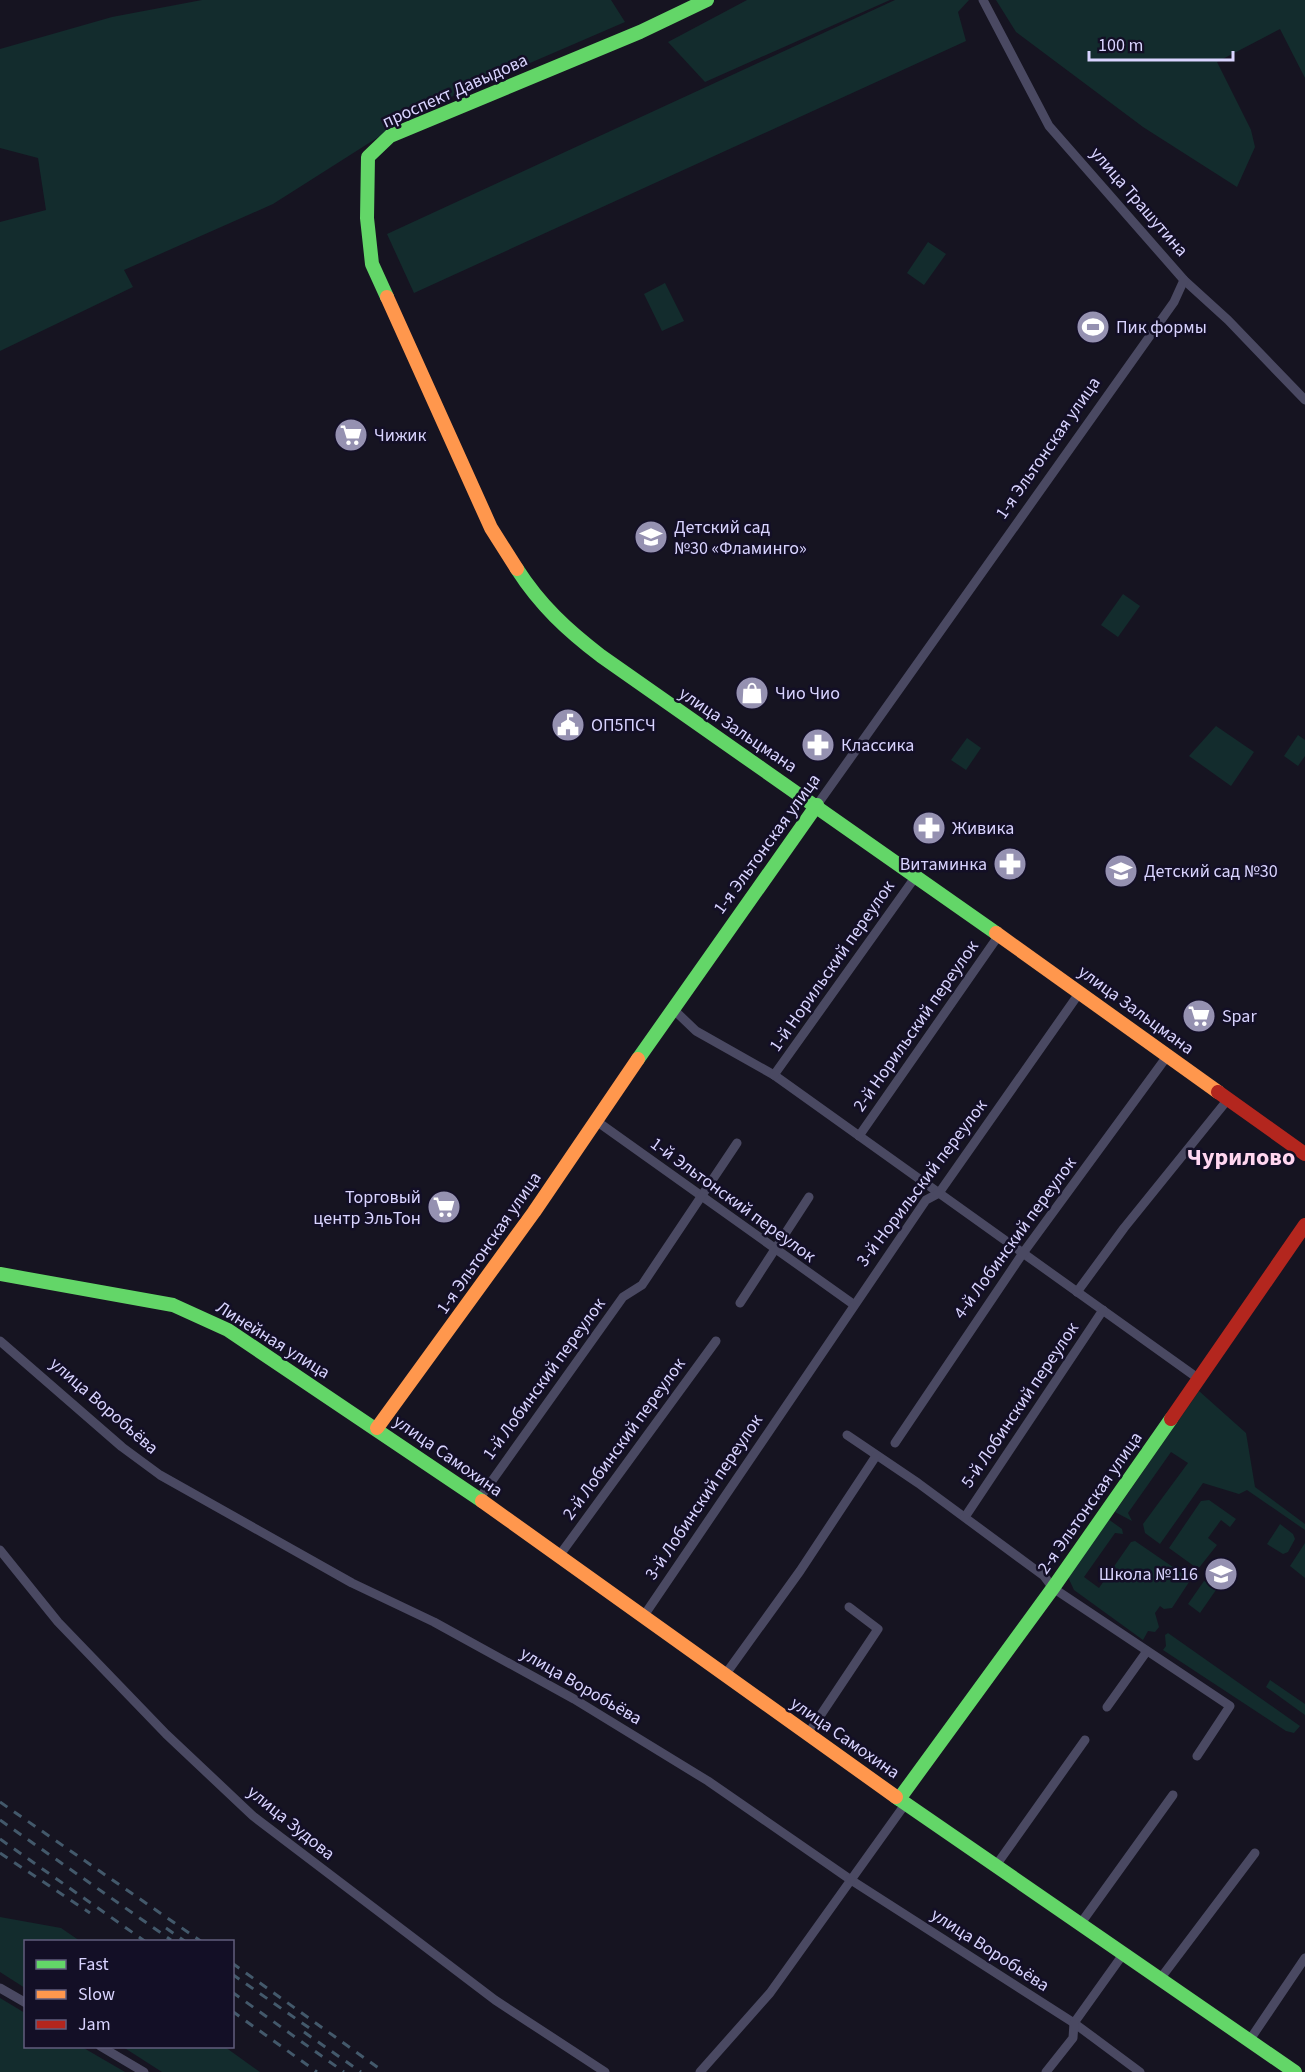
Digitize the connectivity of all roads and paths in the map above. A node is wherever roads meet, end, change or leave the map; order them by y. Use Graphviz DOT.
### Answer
graph roads {
  1 [pos="706,0"];
  2 [pos="983,0"];
  3 [pos="1184,280"];
  4 [pos="409,344"];
  5 [pos="1305,400"];
  6 [pos="817,805"];
  7 [pos="916,876"];
  8 [pos="999,935"];
  9 [pos="1080,992"];
  10 [pos="672,1008"];
  11 [pos="1168,1055"];
  12 [pos="774,1075"];
  13 [pos="1228,1098"];
  14 [pos="596,1120"];
  15 [pos="859,1136"];
  16 [pos="737,1143"];
  17 [pos="1305,1154"];
  18 [pos="939,1193"];
  19 [pos="809,1197"];
  20 [pos="702,1199"];
  21 [pos="1305,1225"];
  22 [pos="775,1251"];
  23 [pos="1023,1253"];
  24 [pos="0,1274"];
  25 [pos="1077,1292"];
  26 [pos="740,1303"];
  27 [pos="853,1304"];
  28 [pos="1103,1310"];
  29 [pos="0,1341"];
  30 [pos="716,1341"];
  31 [pos="1199,1378"];
  32 [pos="791,1395"];
  33 [pos="377,1428"];
  34 [pos="847,1435"];
  35 [pos="895,1443"];
  36 [pos="876,1456"];
  37 [pos="479,1499"];
  38 [pos="965,1517"];
  39 [pos="0,1550"];
  40 [pos="560,1556"];
  41 [pos="1053,1588"];
  42 [pos="849,1607"];
  43 [pos="643,1617"];
  44 [pos="1147,1651"];
  45 [pos="725,1675"];
  46 [pos="1107,1707"];
  47 [pos="808,1734"];
  48 [pos="1084,1740"];
  49 [pos="1197,1756"];
  50 [pos="1173,1795"];
  51 [pos="902,1801"];
  52 [pos="1255,1853"];
  53 [pos="997,1864"];
  54 [pos="851,1880"];
  55 [pos="1081,1923"];
  56 [pos="1124,1953"];
  57 [pos="1305,1958"];
  58 [pos="1160,1979"];
  59 [pos="0,1988"];
  60 [pos="24,2002"];
  61 [pos="1074,2023"];
  62 [pos="1249,2041"];
  63 [pos="103,2048"];
  64 [pos="144,2072"];
  65 [pos="605,2072"];
  66 [pos="700,2072"];
  67 [pos="1046,2072"];
  68 [pos="1140,2072"];
  69 [pos="1295,2072"];
  1 -- 4 [label="street, проспект Давыдова"];
  2 -- 3 [label="street, улица Трашутина"];
  3 -- 5 [label="street, улица Трашутина"];
  3 -- 6 [label="street, 1-я Эльтонская улица"];
  4 -- 6 [label="street, улица Зальцмана"];
  6 -- 7 [label="street, улица Зальцмана"];
  6 -- 10 [label="street, 1-я Эльтонская улица"];
  7 -- 8 [label="street, улица Зальцмана"];
  7 -- 12 [label="street, 1-й Норильский переулок"];
  8 -- 9 [label="street, улица Зальцмана"];
  8 -- 15 [label="street, 2-й Норильский переулок"];
  9 -- 11 [label="street, улица Зальцмана"];
  9 -- 18 [label="street, 3-й Норильский переулок"];
  10 -- 12 [label="street"];
  10 -- 14 [label="street, 1-я Эльтонская улица"];
  11 -- 13 [label="street, улица Зальцмана"];
  11 -- 23 [label="street, 4-й Лобинский переулок"];
  12 -- 15 [label="street"];
  13 -- 17 [label="street, улица Зальцмана"];
  13 -- 25 [label="street"];
  14 -- 20 [label="street, 1-й Эльтонский переулок"];
  14 -- 33 [label="street, 1-я Эльтонская улица"];
  15 -- 18 [label="street"];
  16 -- 20 [label="street"];
  18 -- 23 [label="street"];
  18 -- 27 [label="street, 3-й Норильский переулок"];
  19 -- 22 [label="street"];
  20 -- 22 [label="street, 1-й Эльтонский переулок"];
  20 -- 37 [label="street, 1-й Лобинский переулок"];
  21 -- 31 [label="street, 2-я Эльтонская улица"];
  22 -- 26 [label="street"];
  22 -- 27 [label="street, 1-й Эльтонский переулок"];
  23 -- 25 [label="street"];
  23 -- 35 [label="street, 4-й Лобинский переулок"];
  24 -- 33 [label="street, Линейная улица"];
  25 -- 28 [label="street"];
  27 -- 32 [label="street, 3-й Норильский переулок"];
  28 -- 31 [label="street"];
  28 -- 38 [label="street, 5-й Лобинский переулок"];
  29 -- 54 [label="street, улица Воробьёва"];
  30 -- 40 [label="street, 2-й Лобинский переулок"];
  31 -- 41 [label="street, 2-я Эльтонская улица"];
  32 -- 43 [label="street, 3-й Лобинский переулок"];
  33 -- 37 [label="street, улица Самохина"];
  34 -- 36 [label="street"];
  36 -- 38 [label="street"];
  36 -- 45 [label="street"];
  37 -- 40 [label="street, улица Самохина"];
  38 -- 41 [label="street"];
  39 -- 65 [label="street, улица Зудова"];
  40 -- 43 [label="street, улица Самохина"];
  41 -- 44 [label="street"];
  41 -- 51 [label="street, 2-я Эльтонская улица"];
  42 -- 47 [label="street"];
  43 -- 45 [label="street, улица Самохина"];
  44 -- 46 [label="street"];
  44 -- 49 [label="street"];
  45 -- 47 [label="street, улица Самохина"];
  47 -- 51 [label="street, улица Самохина"];
  48 -- 53 [label="street"];
  50 -- 55 [label="street"];
  51 -- 53 [label="street, улица Самохина"];
  51 -- 54 [label="street"];
  52 -- 58 [label="street"];
  53 -- 55 [label="street, улица Самохина"];
  54 -- 61 [label="street, улица Воробьёва"];
  54 -- 66 [label="street"];
  55 -- 56 [label="street, улица Самохина"];
  56 -- 58 [label="street, улица Самохина"];
  56 -- 61 [label="street"];
  57 -- 62 [label="street"];
  58 -- 62 [label="street, улица Самохина"];
  59 -- 60 [label="street"];
  61 -- 67 [label="street"];
  61 -- 68 [label="street, улица Воробьёва"];
  62 -- 69 [label="street, улица Самохина"];
  63 -- 64 [label="street"];
}
